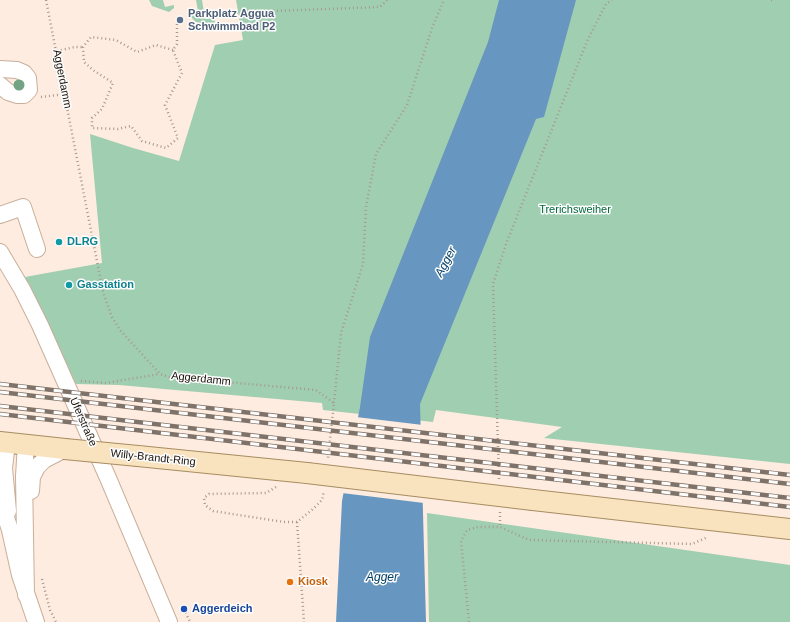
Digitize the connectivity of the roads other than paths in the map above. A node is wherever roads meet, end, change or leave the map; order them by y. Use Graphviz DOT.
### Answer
graph roads {
  1 [pos="0,69"];
  2 [pos="0,85"];
  3 [pos="0,215"];
  4 [pos="37,249"];
  5 [pos="0,252"];
  6 [pos="4,442"];
  7 [pos="26,444"];
  8 [pos="58,450"];
  9 [pos="0,499"];
  10 [pos="790,529"];
  11 [pos="10,530"];
  12 [pos="25,554"];
  13 [pos="26,595"];
  14 [pos="36,622"];
  15 [pos="169,622"];
  1 -- 2 [label="street"];
  3 -- 4 [label="street"];
  5 -- 15 [label="street, Uferstraße"];
  6 -- 7 [label="main road, Willy-Brandt-Ring"];
  6 -- 11 [label="street"];
  7 -- 8 [label="main road, Willy-Brandt-Ring"];
  7 -- 12 [label="street"];
  8 -- 10 [label="main road, Willy-Brandt-Ring, bridge"];
  8 -- 12 [label="street"];
  9 -- 11 [label="street"];
  11 -- 13 [label="street"];
  12 -- 13 [label="street"];
  13 -- 14 [label="street"];
}
